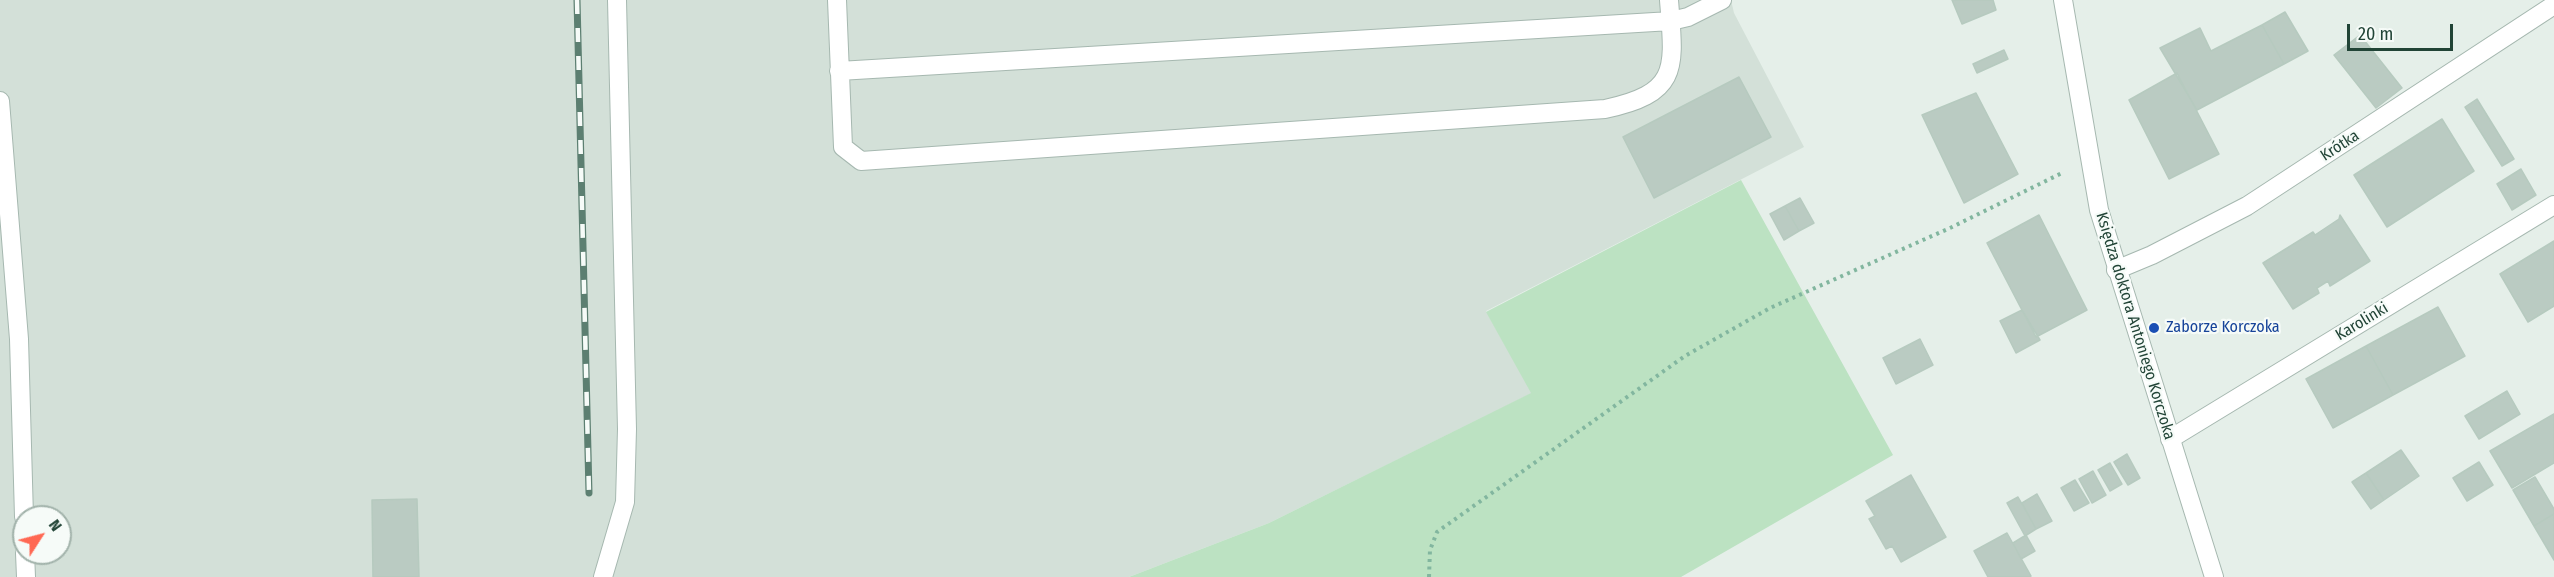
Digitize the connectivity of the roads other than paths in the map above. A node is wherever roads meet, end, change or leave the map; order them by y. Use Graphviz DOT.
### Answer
graph roads {
  1 [pos="616,0"];
  2 [pos="837,0"];
  3 [pos="1670,0"];
  4 [pos="1722,0"];
  5 [pos="2063,0"];
  6 [pos="2554,5"];
  7 [pos="1671,21"];
  8 [pos="839,71"];
  9 [pos="0,101"];
  10 [pos="0,107"];
  11 [pos="2554,206"];
  12 [pos="2116,270"];
  13 [pos="2170,439"];
  14 [pos="24,505"];
  15 [pos="603,577"];
  16 [pos="2214,577"];
  1 -- 15 [label="street"];
  2 -- 8 [label="street"];
  3 -- 7 [label="street"];
  4 -- 7 [label="street"];
  5 -- 12 [label="street, Księdza doktora Antoniego Korczoka"];
  6 -- 12 [label="street, Krótka"];
  7 -- 8 [label="street"];
  7 -- 8 [label="street"];
  9 -- 10 [label="street"];
  10 -- 14 [label="street"];
  11 -- 13 [label="street, Karolinki"];
  12 -- 13 [label="street, Księdza doktora Antoniego Korczoka"];
  13 -- 16 [label="street, Księdza doktora Antoniego Korczoka"];
}
